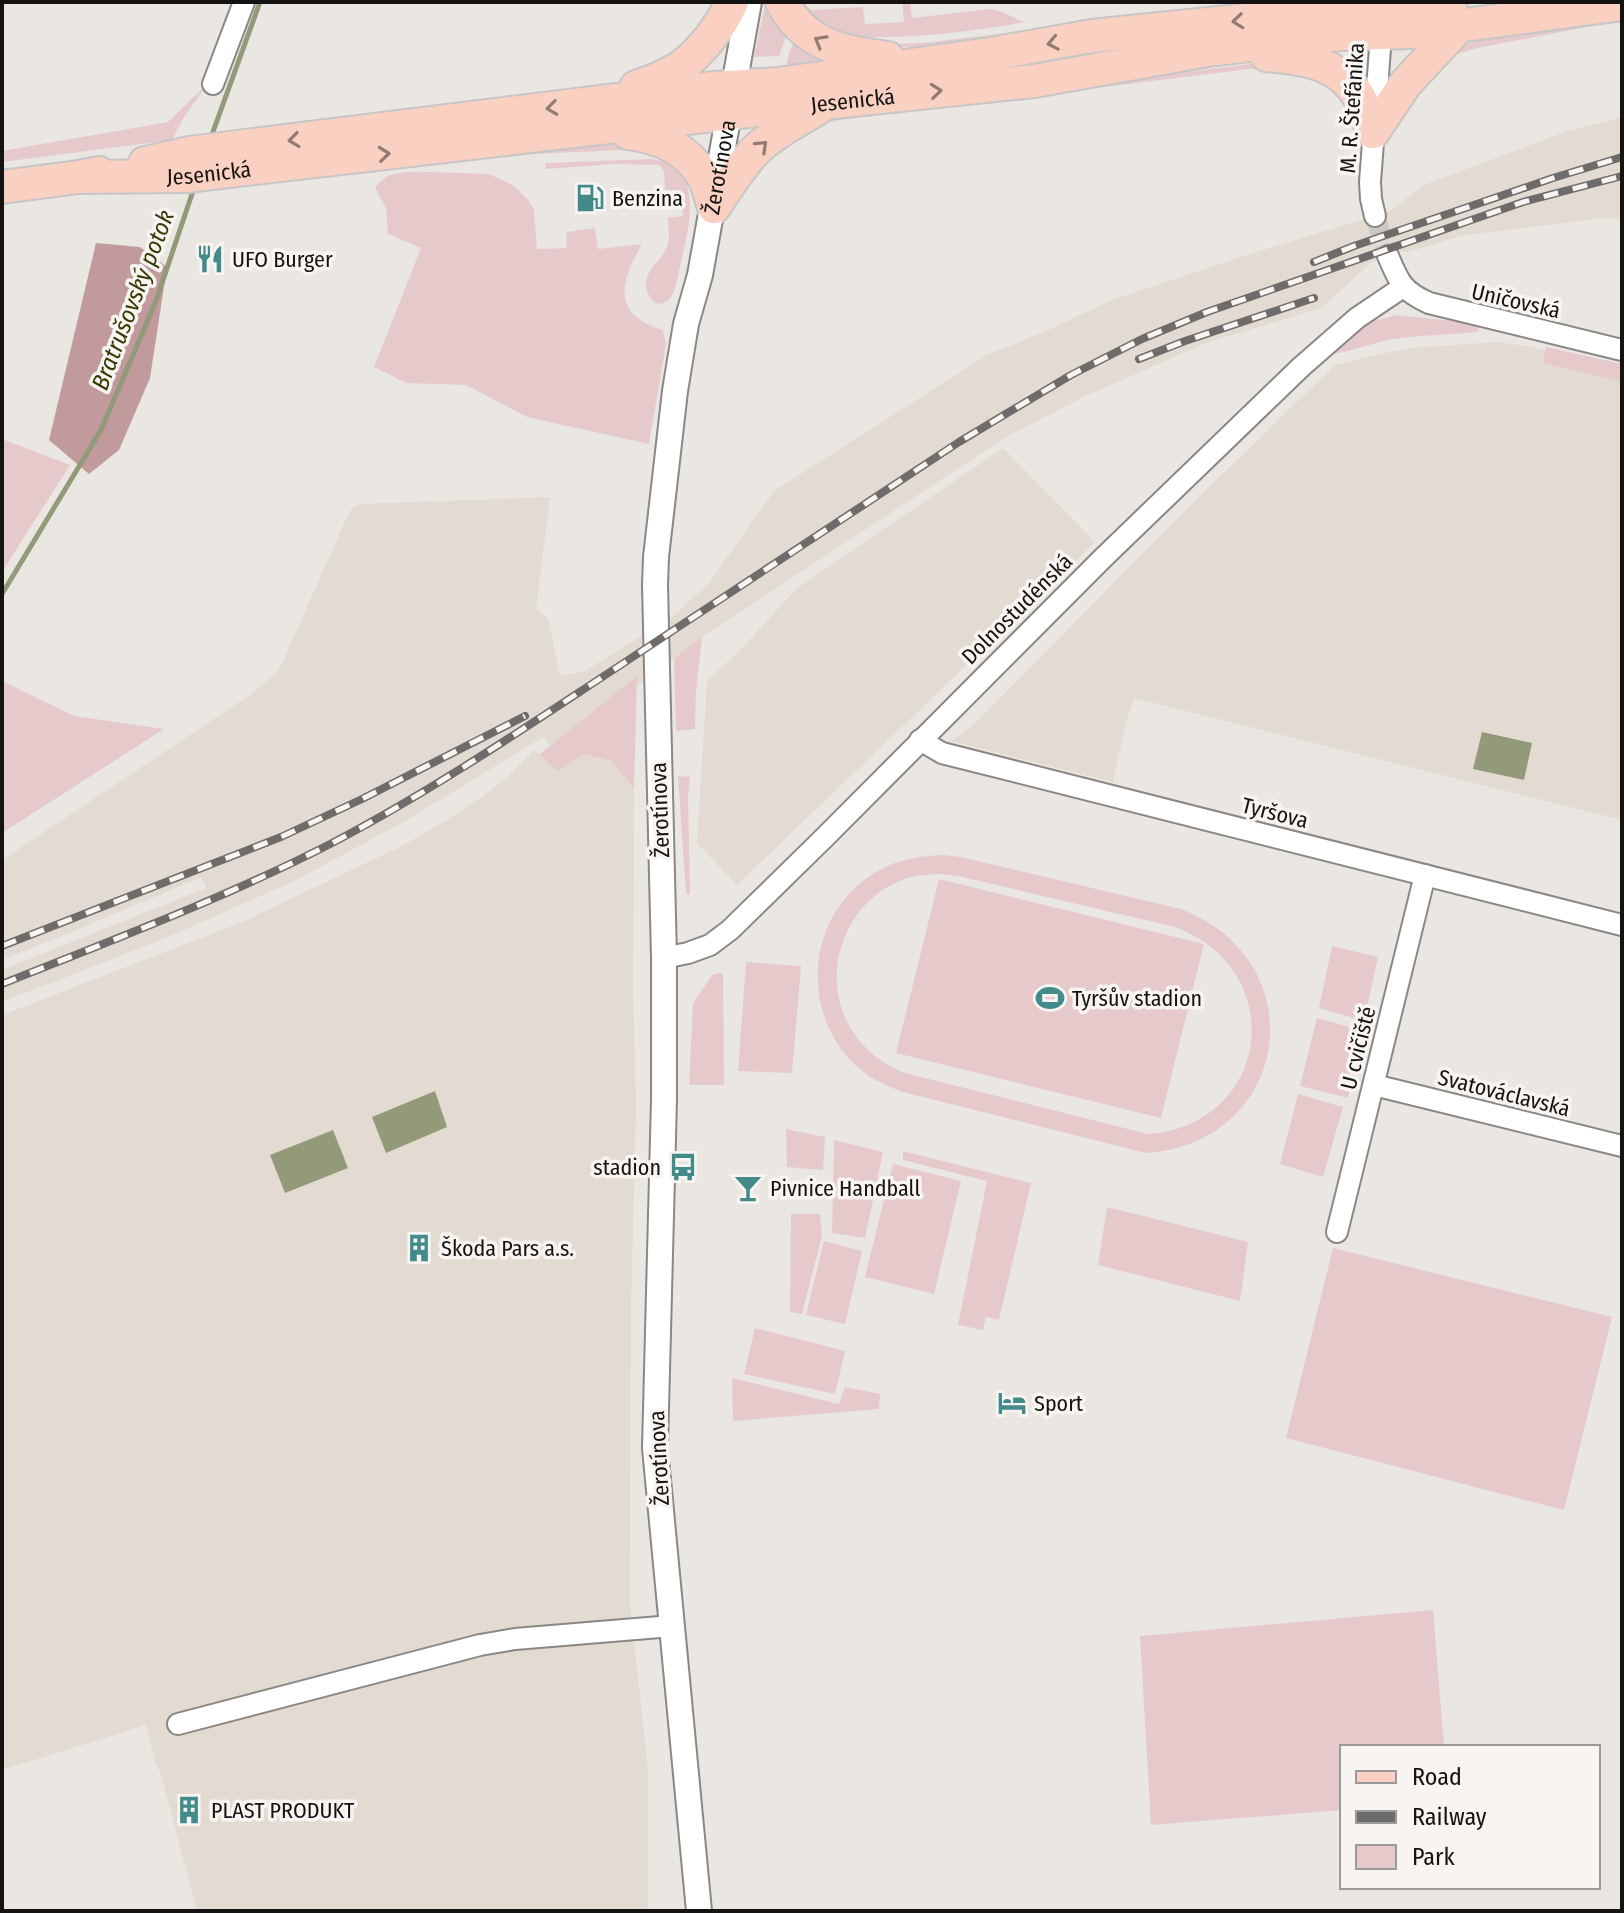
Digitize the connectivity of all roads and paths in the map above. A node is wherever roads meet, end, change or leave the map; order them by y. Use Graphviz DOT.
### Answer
graph roads {
  1 [pos="244,2"];
  2 [pos="732,2"];
  3 [pos="749,2"];
  4 [pos="782,2"];
  5 [pos="1306,2"];
  6 [pos="1622,4"];
  7 [pos="1455,14"];
  8 [pos="1382,15"];
  9 [pos="1277,17"];
  10 [pos="1208,50"];
  11 [pos="923,63"];
  12 [pos="213,84"];
  13 [pos="732,100"];
  14 [pos="830,102"];
  15 [pos="596,116"];
  16 [pos="1373,132"];
  17 [pos="2,187"];
  18 [pos="714,207"];
  19 [pos="1375,216"];
  20 [pos="1388,256"];
  21 [pos="1403,287"];
  22 [pos="1622,350"];
  23 [pos="920,740"];
  24 [pos="1425,875"];
  25 [pos="1622,925"];
  26 [pos="664,958"];
  27 [pos="1374,1085"];
  28 [pos="1622,1146"];
  29 [pos="1337,1232"];
  30 [pos="672,1626"];
  31 [pos="178,1724"];
  32 [pos="699,1911"];
  1 -- 12 [label="street"];
  2 -- 15 [label="main road"];
  3 -- 13 [label="street, Žerotínova"];
  11 -- 4 [label="main road, one-way"];
  5 -- 9 [label="main road"];
  6 -- 7 [label="main road, Jesenická"];
  7 -- 8 [label="main road, Jesenická"];
  7 -- 16 [label="main road"];
  8 -- 9 [label="main road, Jesenická"];
  8 -- 10 [label="main road, Jesenická"];
  8 -- 16 [label="street, M. R. Štefánika"];
  9 -- 11 [label="main road, Jesenická, one-way"];
  14 -- 10 [label="main road, Jesenická, one-way"];
  10 -- 16 [label="main road"];
  11 -- 13 [label="main road, Jesenická"];
  13 -- 14 [label="main road, Jesenická"];
  13 -- 15 [label="main road, Jesenická"];
  13 -- 18 [label="street, Žerotínova"];
  18 -- 14 [label="main road, one-way"];
  15 -- 17 [label="main road, Jesenická"];
  15 -- 18 [label="main road"];
  16 -- 19 [label="street, M. R. Štefánika"];
  18 -- 26 [label="street, Žerotínova"];
  20 -- 21 [label="street"];
  21 -- 22 [label="street, Uničovská"];
  21 -- 23 [label="street, Dolnostudénská"];
  23 -- 24 [label="street, Tyršova"];
  23 -- 26 [label="street, Dolnostudénská"];
  24 -- 25 [label="street, Tyršova"];
  24 -- 27 [label="street, U cvičiště"];
  26 -- 30 [label="street, Žerotínova"];
  27 -- 28 [label="street, Svatováclavská"];
  27 -- 29 [label="street, U cvičiště"];
  30 -- 31 [label="street"];
  30 -- 32 [label="street, Žerotínova"];
}
